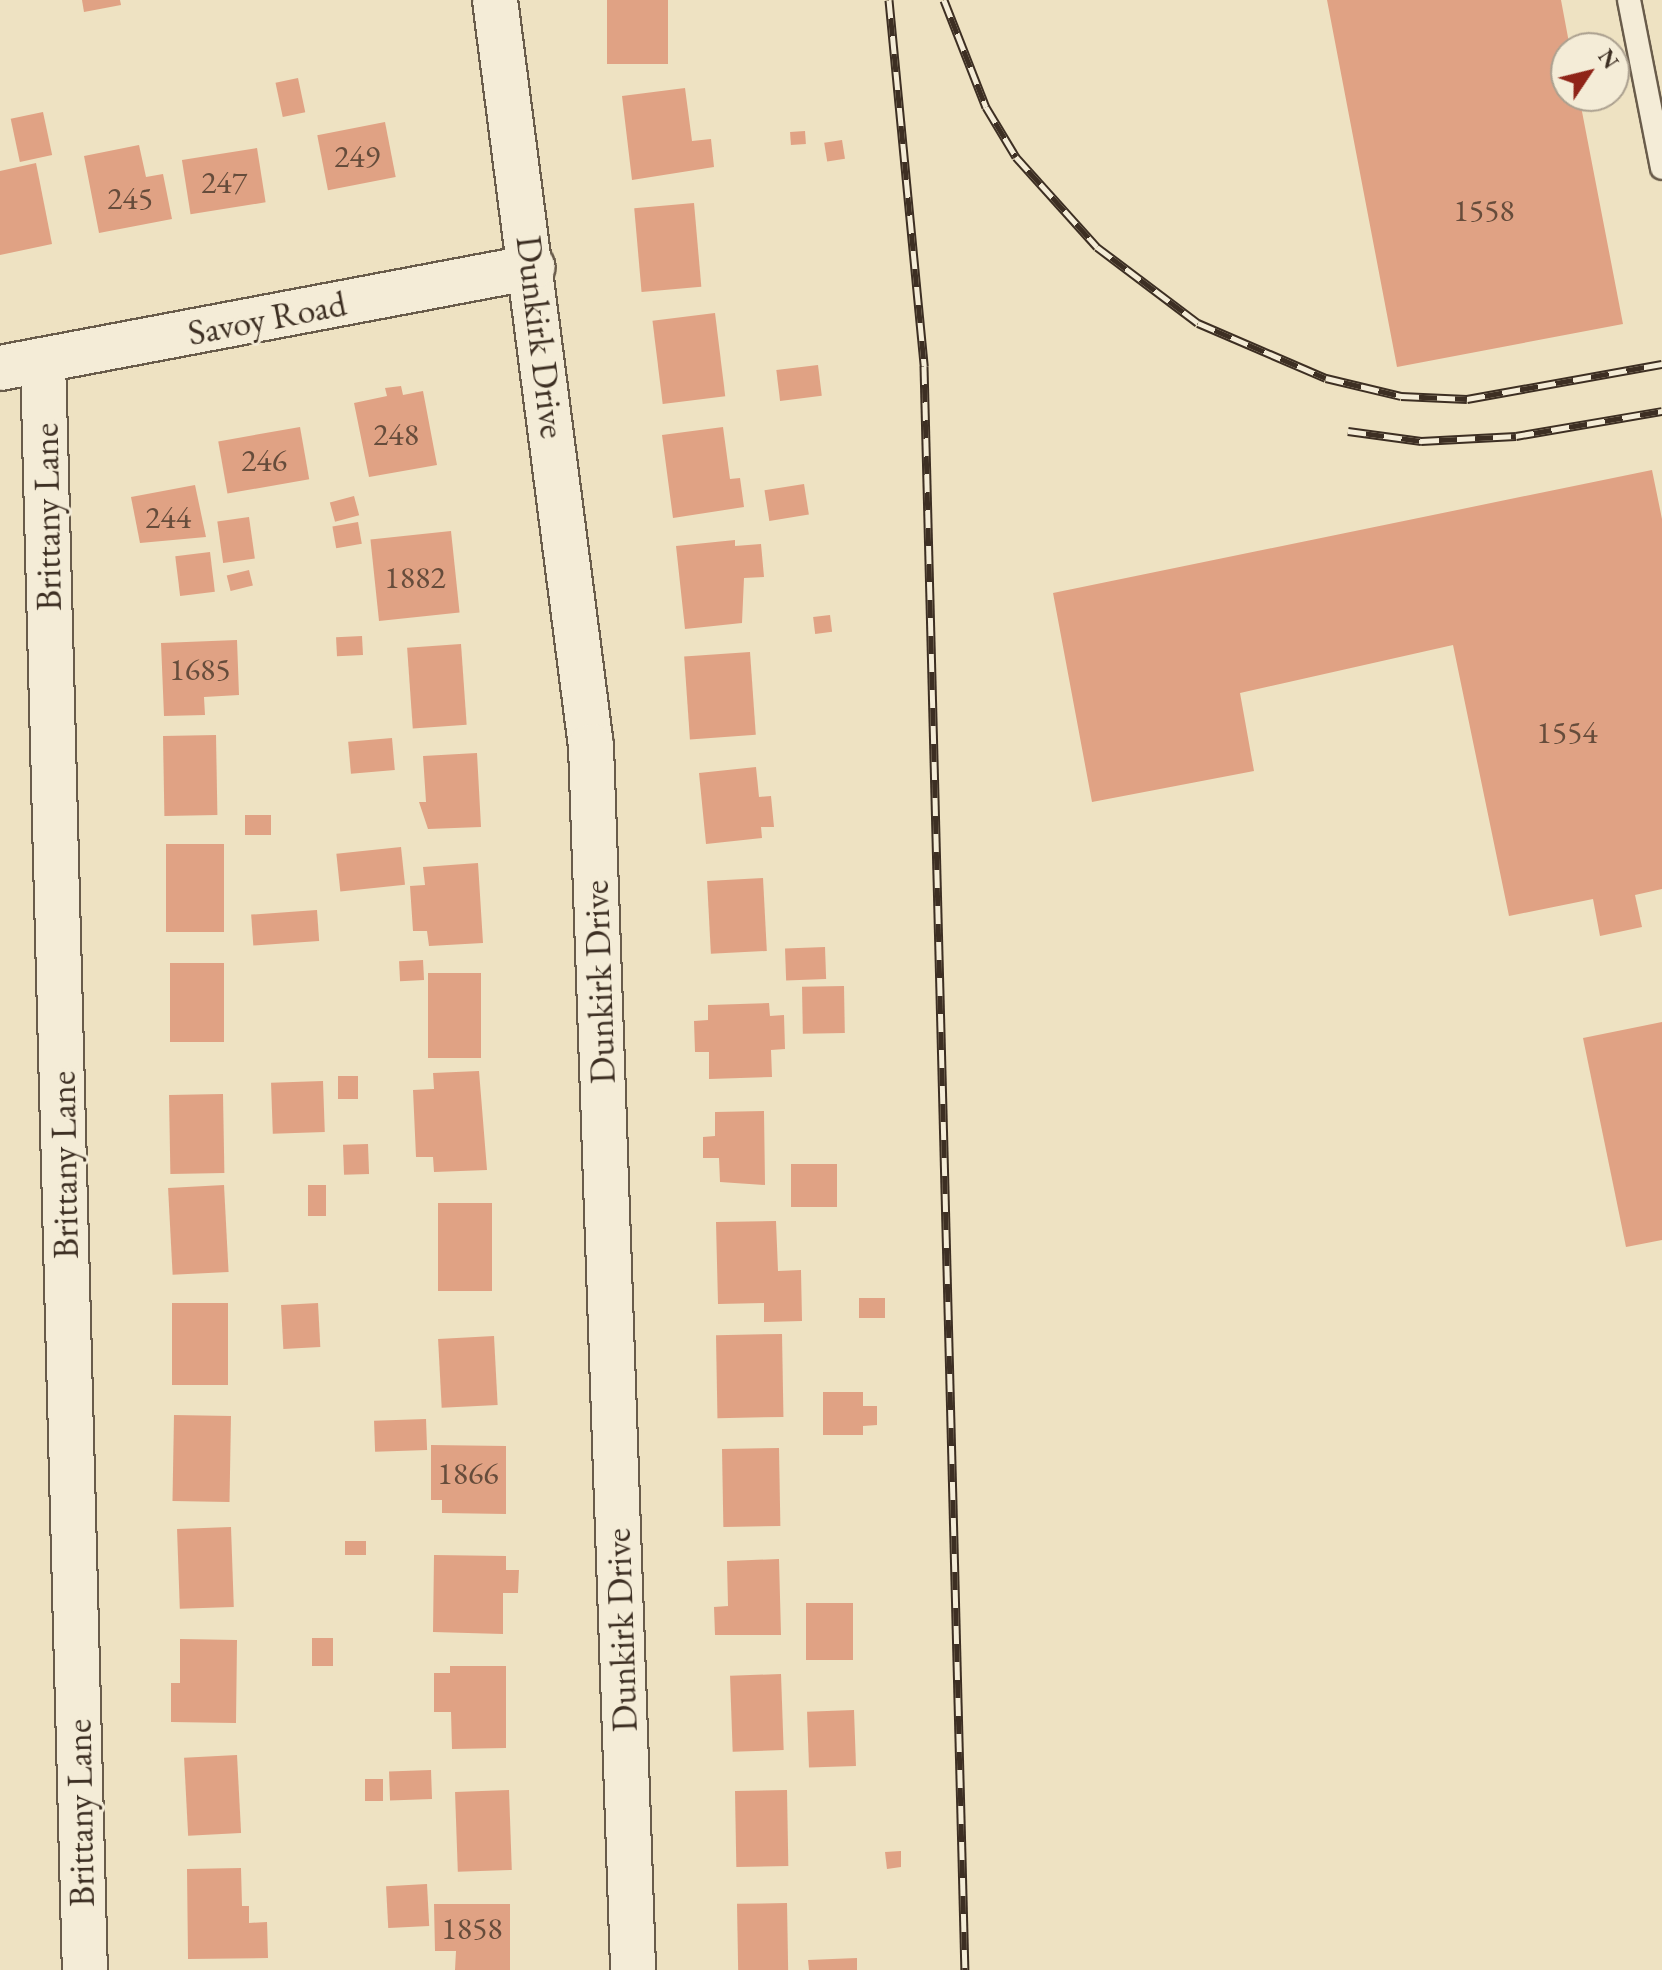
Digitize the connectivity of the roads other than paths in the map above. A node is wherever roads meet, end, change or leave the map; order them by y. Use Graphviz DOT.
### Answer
graph roads {
  1 [pos="495,0"];
  2 [pos="1629,0"];
  3 [pos="1662,168"];
  4 [pos="533,267"];
  5 [pos="43,360"];
  6 [pos="0,368"];
  7 [pos="85,1970"];
  8 [pos="633,1970"];
  1 -- 4 [label="street, Dunkirk Drive"];
  2 -- 3 [label="lane"];
  4 -- 5 [label="street, Savoy Road"];
  4 -- 8 [label="street, Dunkirk Drive"];
  5 -- 6 [label="street, Savoy Road"];
  5 -- 7 [label="street, Brittany Lane"];
}
